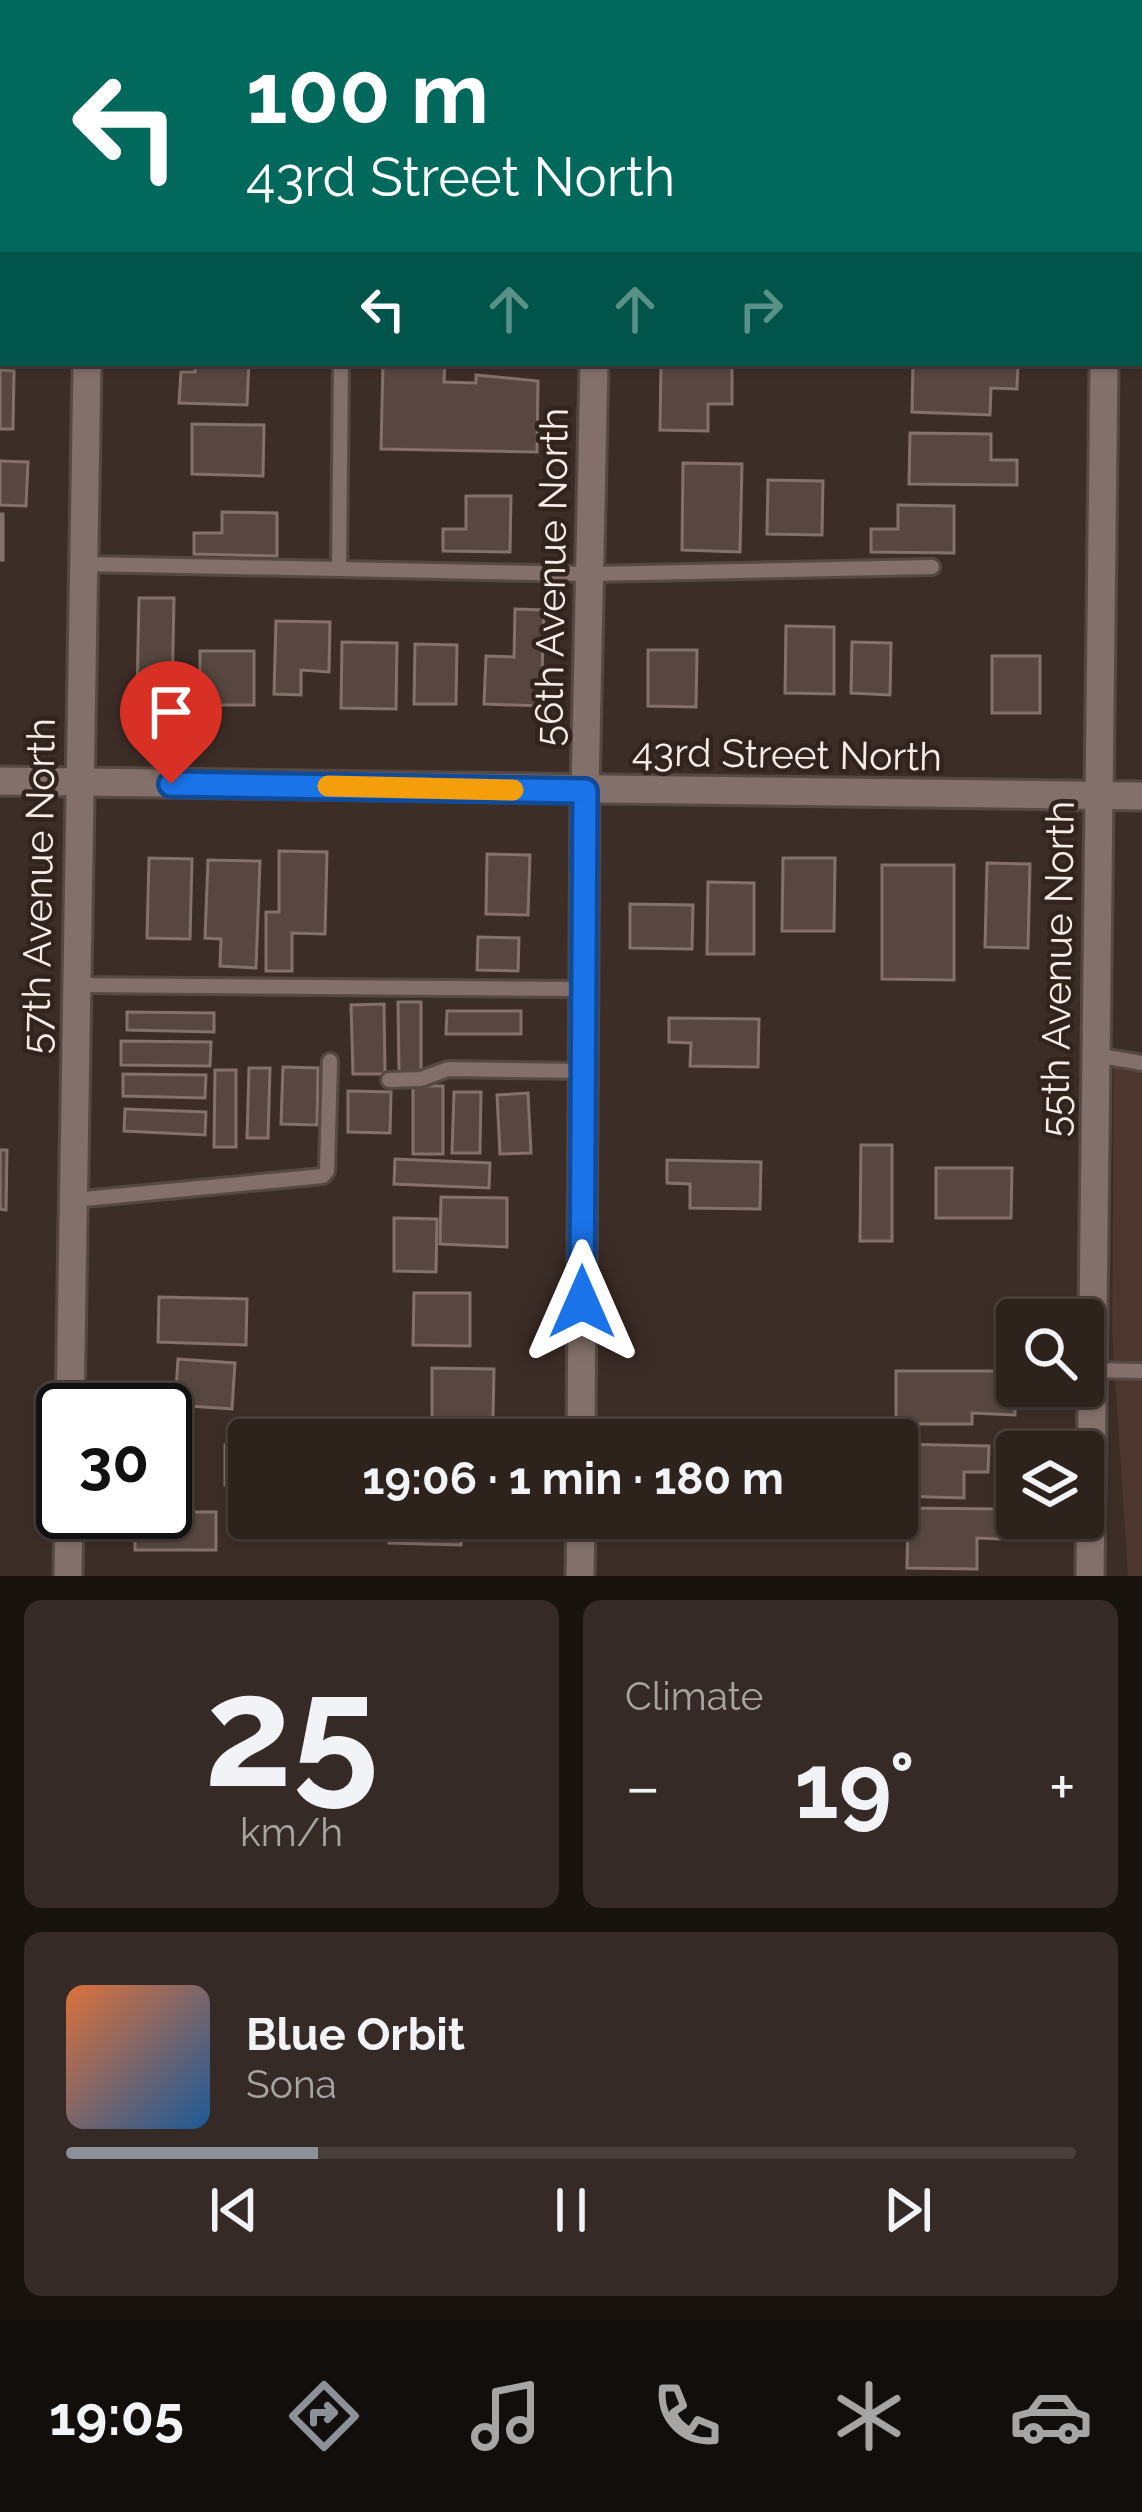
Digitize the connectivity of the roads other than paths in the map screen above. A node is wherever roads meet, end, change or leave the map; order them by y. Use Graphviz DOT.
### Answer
graph roads {
  1 [pos="87,366"];
  2 [pos="341,366"];
  3 [pos="594,366"];
  4 [pos="1104,366"];
  5 [pos="83,564"];
  6 [pos="932,567"];
  7 [pos="339,569"];
  8 [pos="590,574"];
  9 [pos="0,781"];
  10 [pos="79,782"];
  11 [pos="585,791"];
  12 [pos="1098,796"];
  13 [pos="1142,796"];
  14 [pos="76,985"];
  15 [pos="584,989"];
  16 [pos="1096,1055"];
  17 [pos="330,1061"];
  18 [pos="1142,1063"];
  19 [pos="583,1071"];
  20 [pos="389,1081"];
  21 [pos="73,1200"];
  22 [pos="1093,1299"];
  23 [pos="1104,1370"];
  24 [pos="1142,1371"];
  25 [pos="70,1383"];
  26 [pos="1092,1407"];
  27 [pos="581,1419"];
  28 [pos="69,1539"];
  29 [pos="580,1539"];
  30 [pos="68,1576"];
  31 [pos="580,1576"];
  32 [pos="1090,1576"];
  1 -- 5 [label="street, 57th Avenue North"];
  2 -- 7 [label="lane"];
  3 -- 8 [label="street, 56th Avenue North"];
  4 -- 12 [label="street, 55th Avenue North"];
  5 -- 7 [label="lane"];
  5 -- 10 [label="street, 57th Avenue North"];
  6 -- 8 [label="lane"];
  7 -- 8 [label="lane"];
  8 -- 11 [label="street, 56th Avenue North"];
  9 -- 10 [label="street, 43rd Street North"];
  10 -- 11 [label="street, 43rd Street North"];
  10 -- 14 [label="street, 57th Avenue North"];
  11 -- 12 [label="street, 43rd Street North"];
  11 -- 15 [label="street, 56th Avenue North"];
  12 -- 13 [label="street, 43rd Street North"];
  12 -- 16 [label="street, 55th Avenue North"];
  14 -- 15 [label="lane"];
  14 -- 21 [label="street, 57th Avenue North"];
  15 -- 19 [label="street, 56th Avenue North"];
  16 -- 18 [label="lane"];
  16 -- 22 [label="street, 55th Avenue North"];
  17 -- 21 [label="lane"];
  19 -- 20 [label="lane"];
  19 -- 27 [label="street, 56th Avenue North"];
  21 -- 25 [label="street, 57th Avenue North"];
  23 -- 24 [label="lane"];
  26 -- 32 [label="street, 55th Avenue North"];
  28 -- 30 [label="street"];
  29 -- 31 [label="street"];
}
